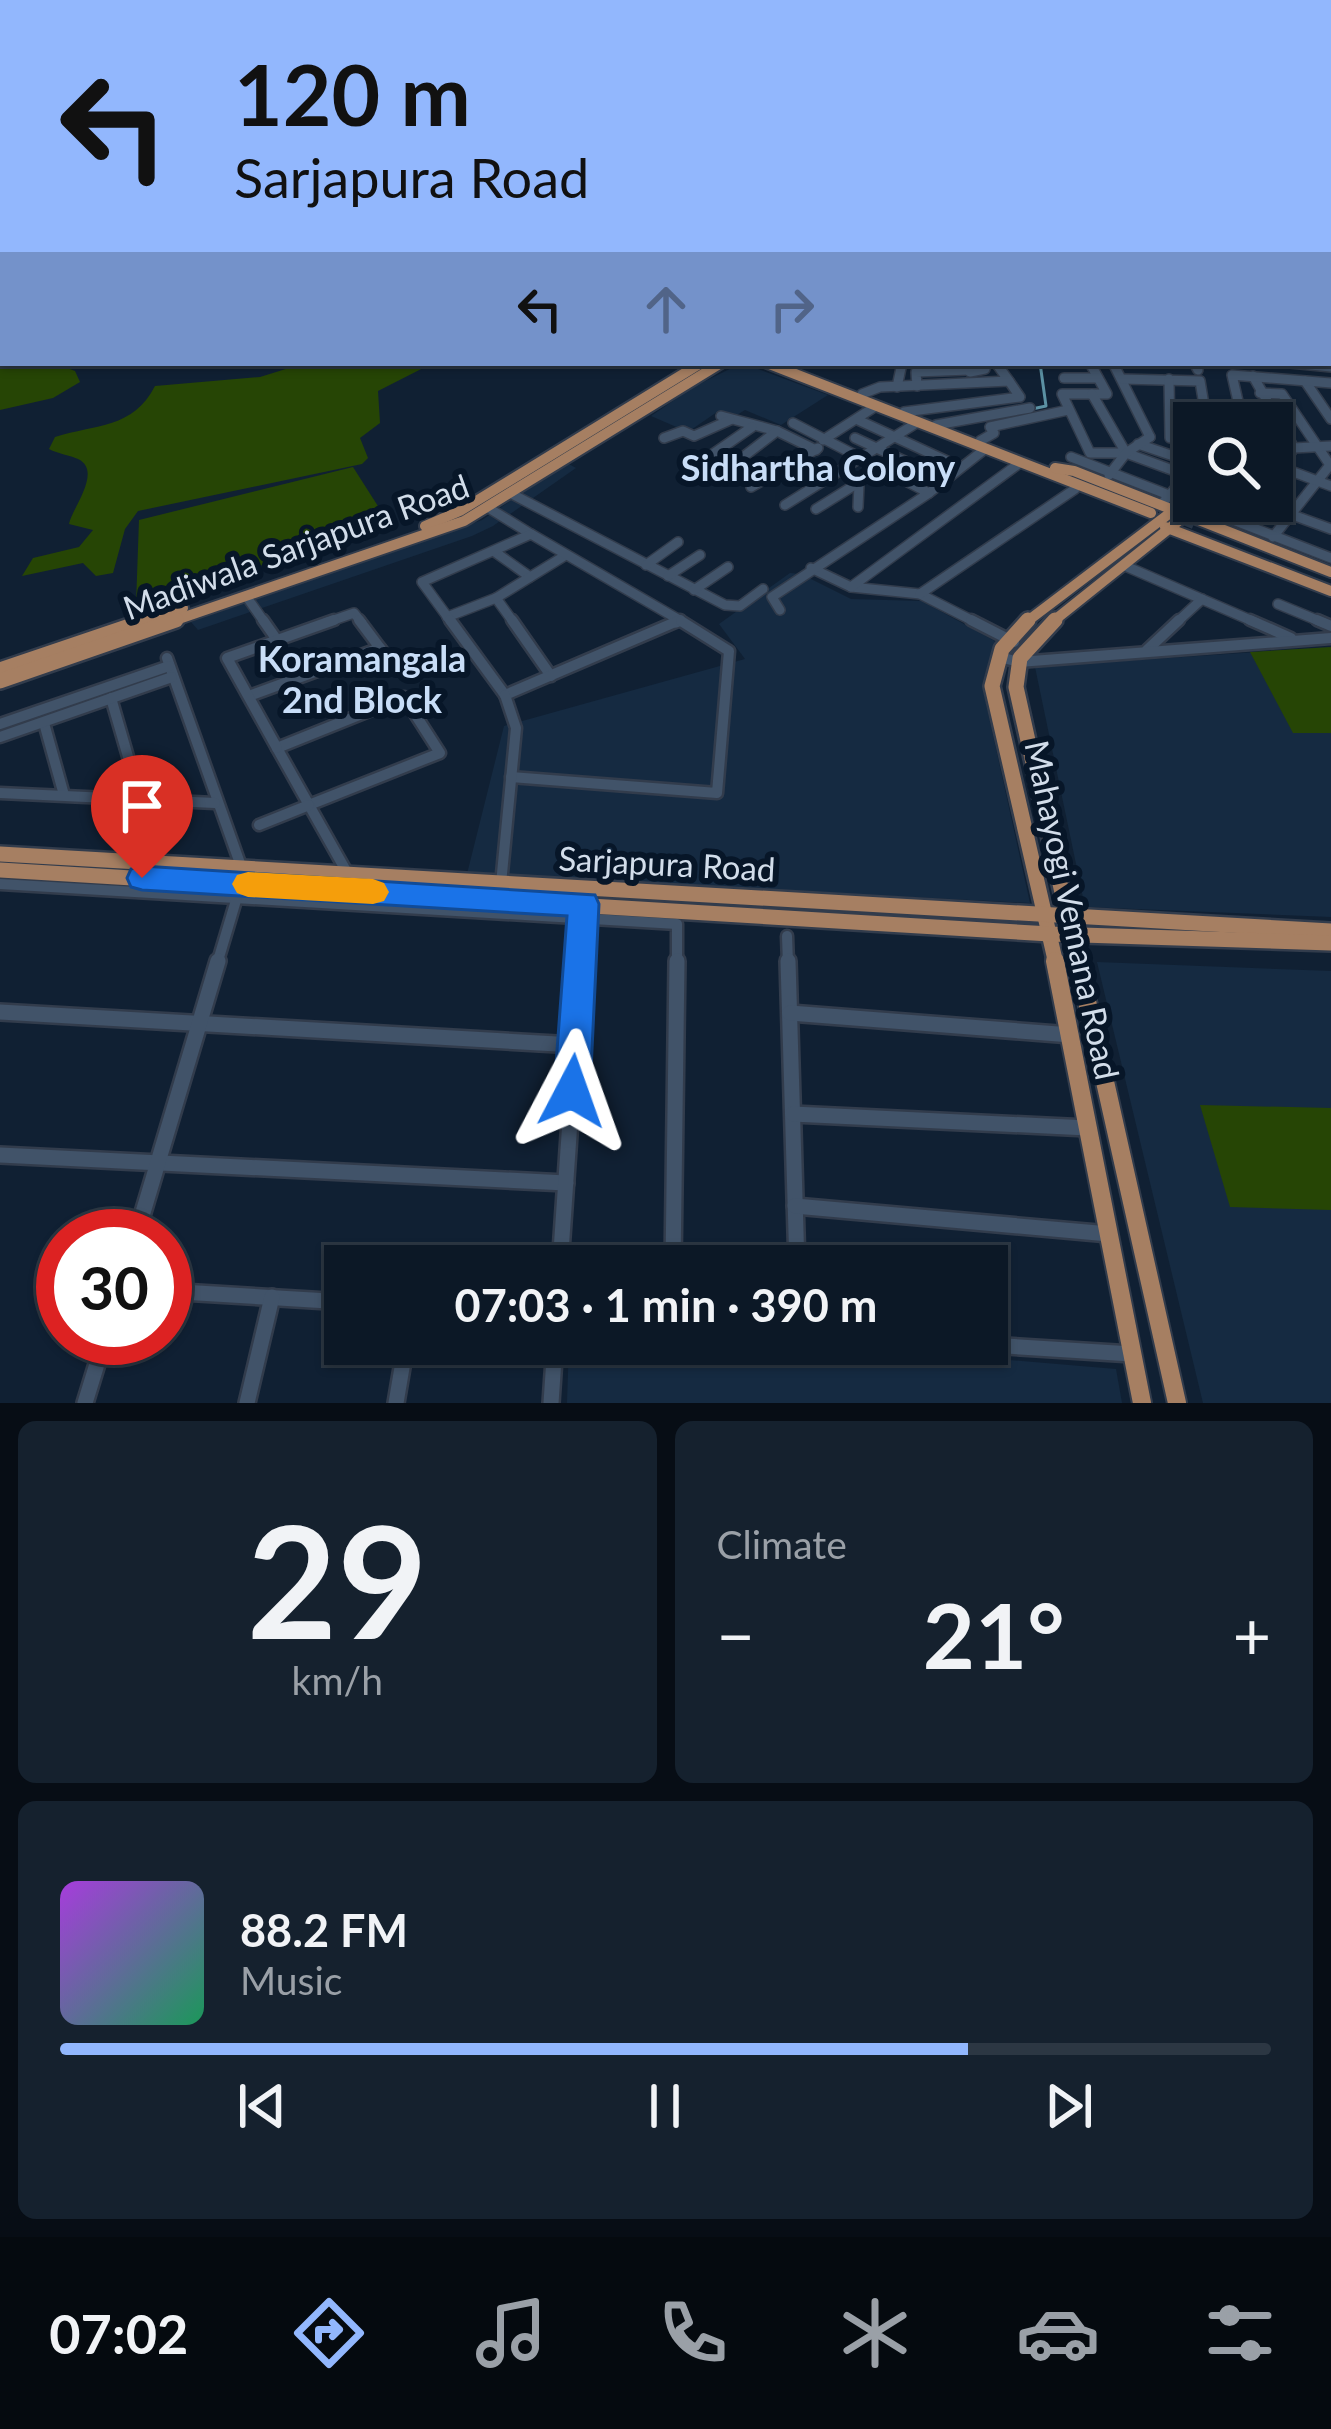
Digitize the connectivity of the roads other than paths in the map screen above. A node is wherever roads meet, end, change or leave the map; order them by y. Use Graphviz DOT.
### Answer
graph roads {
  1 [pos="696,366"];
  2 [pos="716,366"];
  3 [pos="775,366"];
  4 [pos="799,366"];
  5 [pos="901,366"];
  6 [pos="967,366"];
  7 [pos="998,366"];
  8 [pos="1092,366"];
  9 [pos="1114,366"];
  10 [pos="1253,376"];
  11 [pos="1064,378"];
  12 [pos="1098,378"];
  13 [pos="1121,379"];
  14 [pos="1168,379"];
  15 [pos="1009,381"];
  16 [pos="1306,381"];
  17 [pos="1331,383"];
  18 [pos="978,384"];
  19 [pos="921,386"];
  20 [pos="897,387"];
  21 [pos="1260,393"];
  22 [pos="862,394"];
  23 [pos="1092,394"];
  24 [pos="988,401"];
  25 [pos="1204,402"];
  26 [pos="1238,402"];
  27 [pos="876,406"];
  28 [pos="937,406"];
  29 [pos="1030,408"];
  30 [pos="1068,410"];
  31 [pos="904,412"];
  32 [pos="1331,419"];
  33 [pos="858,420"];
  34 [pos="918,422"];
  35 [pos="793,423"];
  36 [pos="936,424"];
  37 [pos="752,427"];
  38 [pos="777,431"];
  39 [pos="1150,436"];
  40 [pos="664,438"];
  41 [pos="855,438"];
  42 [pos="895,438"];
  43 [pos="822,444"];
  44 [pos="1138,444"];
  45 [pos="982,445"];
  46 [pos="1331,446"];
  47 [pos="1316,447"];
  48 [pos="878,448"];
  49 [pos="1294,448"];
  50 [pos="1126,453"];
  51 [pos="710,456"];
  52 [pos="1173,456"];
  53 [pos="1071,457"];
  54 [pos="860,459"];
  55 [pos="1012,461"];
  56 [pos="735,463"];
  57 [pos="960,467"];
  58 [pos="1055,468"];
  59 [pos="841,470"];
  60 [pos="924,470"];
  61 [pos="1173,471"];
  62 [pos="1293,472"];
  63 [pos="1107,477"];
  64 [pos="1318,481"];
  65 [pos="857,483"];
  66 [pos="1331,486"];
  67 [pos="751,487"];
  68 [pos="1075,489"];
  69 [pos="510,493"];
  70 [pos="929,493"];
  71 [pos="785,505"];
  72 [pos="858,506"];
  73 [pos="487,507"];
  74 [pos="816,508"];
  75 [pos="1293,514"];
  76 [pos="1172,515"];
  77 [pos="1293,515"];
  78 [pos="1241,522"];
  79 [pos="1286,522"];
  80 [pos="1331,530"];
  81 [pos="531,534"];
  82 [pos="1270,541"];
  83 [pos="678,542"];
  84 [pos="495,552"];
  85 [pos="566,555"];
  86 [pos="700,555"];
  87 [pos="1331,557"];
  88 [pos="328,564"];
  89 [pos="646,565"];
  90 [pos="1123,565"];
  91 [pos="728,567"];
  92 [pos="811,568"];
  93 [pos="668,576"];
  94 [pos="530,577"];
  95 [pos="1331,582"];
  96 [pos="851,587"];
  97 [pos="763,589"];
  98 [pos="694,590"];
  99 [pos="920,594"];
  100 [pos="246,596"];
  101 [pos="496,598"];
  102 [pos="1202,599"];
  103 [pos="1278,604"];
  104 [pos="780,610"];
  105 [pos="448,617"];
  106 [pos="681,621"];
  107 [pos="1331,626"];
  108 [pos="1331,638"];
  109 [pos="277,640"];
  110 [pos="1009,640"];
  111 [pos="1297,640"];
  112 [pos="380,648"];
  113 [pos="1146,650"];
  114 [pos="1024,655"];
  115 [pos="999,657"];
  116 [pos="392,663"];
  117 [pos="170,667"];
  118 [pos="0,670"];
  119 [pos="551,676"];
  120 [pos="0,681"];
  121 [pos="506,695"];
  122 [pos="249,696"];
  123 [pos="111,698"];
  124 [pos="44,723"];
  125 [pos="0,724"];
  126 [pos="0,737"];
  127 [pos="277,748"];
  128 [pos="511,777"];
  129 [pos="0,793"];
  130 [pos="64,795"];
  131 [pos="140,797"];
  132 [pos="215,802"];
  133 [pos="311,804"];
  134 [pos="259,825"];
  135 [pos="0,854"];
  136 [pos="0,870"];
  137 [pos="349,876"];
  138 [pos="239,883"];
  139 [pos="0,884"];
  140 [pos="501,884"];
  141 [pos="584,912"];
  142 [pos="1048,926"];
  143 [pos="1070,926"];
  144 [pos="787,930"];
  145 [pos="1331,931"];
  146 [pos="1331,943"];
  147 [pos="0,1012"];
  148 [pos="790,1013"];
  149 [pos="200,1023"];
  150 [pos="1070,1035"];
  151 [pos="575,1045"];
  152 [pos="793,1114"];
  153 [pos="1088,1128"];
  154 [pos="0,1155"];
  155 [pos="159,1163"];
  156 [pos="566,1183"];
  157 [pos="796,1206"];
  158 [pos="145,1209"];
  159 [pos="1109,1234"];
  160 [pos="562,1245"];
  161 [pos="673,1245"];
  162 [pos="797,1245"];
  163 [pos="192,1293"];
  164 [pos="272,1297"];
  165 [pos="324,1301"];
  166 [pos="1008,1346"];
  167 [pos="1132,1354"];
  168 [pos="97,1365"];
  169 [pos="402,1365"];
  170 [pos="554,1365"];
  171 [pos="85,1403"];
  172 [pos="247,1403"];
  173 [pos="396,1403"];
  174 [pos="551,1403"];
  175 [pos="1142,1403"];
  176 [pos="1177,1403"];
  1 -- 88 [label="main road, Madiwala Sarjapura Road"];
  2 -- 69 [label="main road, Madiwala Sarjapura Road"];
  3 -- 27 [label="main road"];
  4 -- 22 [label="main road"];
  5 -- 20 [label="street"];
  6 -- 18 [label="street"];
  6 -- 19 [label="street"];
  7 -- 15 [label="street"];
  8 -- 12 [label="street"];
  9 -- 13 [label="street"];
  10 -- 16 [label="street"];
  10 -- 21 [label="street"];
  10 -- 26 [label="street"];
  11 -- 12 [label="street"];
  12 -- 23 [label="street"];
  13 -- 14 [label="street"];
  13 -- 39 [label="street"];
  14 -- 25 [label="street"];
  14 -- 39 [label="street"];
  15 -- 18 [label="street"];
  15 -- 24 [label="street"];
  16 -- 17 [label="street"];
  16 -- 32 [label="street"];
  18 -- 19 [label="street"];
  18 -- 24 [label="street"];
  19 -- 20 [label="street"];
  19 -- 28 [label="street"];
  20 -- 22 [label="street"];
  21 -- 47 [label="street"];
  21 -- 49 [label="street"];
  22 -- 31 [label="main road"];
  23 -- 30 [label="street"];
  23 -- 50 [label="street"];
  24 -- 28 [label="street"];
  27 -- 33 [label="street"];
  27 -- 34 [label="main road"];
  28 -- 31 [label="street"];
  29 -- 36 [label="street"];
  30 -- 45 [label="street"];
  30 -- 50 [label="street"];
  31 -- 36 [label="main road"];
  33 -- 42 [label="street"];
  33 -- 43 [label="street"];
  34 -- 42 [label="street"];
  34 -- 45 [label="main road"];
  35 -- 43 [label="street"];
  36 -- 45 [label="main road"];
  37 -- 38 [label="street"];
  37 -- 40 [label="street"];
  37 -- 51 [label="street"];
  38 -- 43 [label="street"];
  38 -- 56 [label="street"];
  39 -- 44 [label="street"];
  41 -- 48 [label="street"];
  42 -- 48 [label="street"];
  42 -- 57 [label="street"];
  43 -- 54 [label="street"];
  43 -- 67 [label="street"];
  44 -- 50 [label="street"];
  44 -- 52 [label="street"];
  45 -- 55 [label="main road"];
  45 -- 57 [label="street"];
  45 -- 58 [label="main road"];
  46 -- 47 [label="street"];
  47 -- 49 [label="street"];
  47 -- 64 [label="street"];
  48 -- 54 [label="street"];
  48 -- 60 [label="street"];
  50 -- 61 [label="street"];
  50 -- 63 [label="street"];
  53 -- 63 [label="street"];
  54 -- 59 [label="street"];
  54 -- 70 [label="street"];
  55 -- 68 [label="main road"];
  55 -- 76 [label="main road"];
  55 -- 96 [label="street"];
  57 -- 70 [label="street"];
  58 -- 63 [label="main road"];
  58 -- 76 [label="main road"];
  59 -- 65 [label="street"];
  59 -- 71 [label="street"];
  62 -- 64 [label="street"];
  63 -- 76 [label="main road"];
  64 -- 66 [label="street"];
  64 -- 75 [label="street"];
  65 -- 72 [label="street"];
  65 -- 74 [label="street"];
  68 -- 76 [label="main road"];
  68 -- 99 [label="street"];
  69 -- 73 [label="main road, Madiwala Sarjapura Road"];
  69 -- 89 [label="street"];
  70 -- 92 [label="street"];
  73 -- 81 [label="street"];
  73 -- 88 [label="main road, Madiwala Sarjapura Road"];
  76 -- 82 [label="main road"];
  76 -- 90 [label="main road"];
  76 -- 95 [label="main road"];
  76 -- 95 [label="main road"];
  76 -- 110 [label="main road"];
  77 -- 80 [label="street"];
  78 -- 82 [label="street"];
  79 -- 82 [label="street"];
  81 -- 84 [label="street"];
  81 -- 85 [label="street"];
  82 -- 87 [label="street"];
  82 -- 95 [label="main road"];
  83 -- 89 [label="street"];
  84 -- 94 [label="street"];
  84 -- 105 [label="street"];
  85 -- 94 [label="street"];
  85 -- 106 [label="street"];
  86 -- 93 [label="street"];
  88 -- 100 [label="main road, Madiwala Sarjapura Road"];
  88 -- 118 [label="main road, Madiwala Sarjapura Road"];
  89 -- 93 [label="street"];
  90 -- 102 [label="street"];
  90 -- 114 [label="main road"];
  91 -- 98 [label="street"];
  92 -- 96 [label="street"];
  92 -- 104 [label="street"];
  93 -- 98 [label="street"];
  94 -- 101 [label="street"];
  96 -- 99 [label="street"];
  97 -- 98 [label="street"];
  99 -- 110 [label="street"];
  100 -- 109 [label="street"];
  100 -- 120 [label="main road, Madiwala Sarjapura Road"];
  101 -- 105 [label="street"];
  101 -- 119 [label="street"];
  102 -- 111 [label="street"];
  102 -- 113 [label="street"];
  103 -- 107 [label="street"];
  105 -- 121 [label="street"];
  106 -- 119 [label="street"];
  106 -- 128 [label="street"];
  108 -- 111 [label="street"];
  109 -- 112 [label="street"];
  109 -- 122 [label="street"];
  110 -- 114 [label="street"];
  110 -- 115 [label="main road"];
  111 -- 113 [label="street"];
  112 -- 116 [label="street"];
  112 -- 122 [label="street"];
  113 -- 114 [label="street"];
  114 -- 115 [label="street"];
  114 -- 143 [label="main road, Mahayogi Vemana Road"];
  115 -- 142 [label="main road, Mahayogi Vemana Road"];
  117 -- 123 [label="street"];
  117 -- 125 [label="street"];
  117 -- 132 [label="street"];
  119 -- 121 [label="street"];
  121 -- 128 [label="street"];
  122 -- 127 [label="street"];
  123 -- 124 [label="street"];
  123 -- 131 [label="street"];
  124 -- 126 [label="street"];
  124 -- 130 [label="street"];
  127 -- 133 [label="street"];
  127 -- 133 [label="street"];
  128 -- 140 [label="street"];
  129 -- 130 [label="street"];
  130 -- 131 [label="street"];
  131 -- 132 [label="street"];
  132 -- 138 [label="street"];
  133 -- 134 [label="street"];
  133 -- 137 [label="street"];
  135 -- 138 [label="main road, Sarjapura Road"];
  136 -- 138 [label="main road, Sarjapura Road"];
  137 -- 138 [label="main road, Sarjapura Road"];
  137 -- 140 [label="main road, Sarjapura Road"];
  138 -- 139 [label="street, Sarjapura Road"];
  138 -- 141 [label="main road, Sarjapura Road"];
  138 -- 149 [label="street"];
  140 -- 142 [label="main road, Sarjapura Road"];
  141 -- 144 [label="main road, Sarjapura Road"];
  141 -- 151 [label="street"];
  141 -- 161 [label="street, Sarjapura Road"];
  142 -- 143 [label="main road, Sarjapura Road"];
  142 -- 144 [label="main road, Sarjapura Road"];
  142 -- 150 [label="main road, Mahayogi Vemana Road"];
  143 -- 145 [label="main road, Sarjapura Road"];
  143 -- 146 [label="main road, Sarjapura Road"];
  143 -- 176 [label="main road, Mahayogi Vemana Road"];
  144 -- 148 [label="street"];
  147 -- 149 [label="street"];
  148 -- 150 [label="street"];
  148 -- 152 [label="street"];
  149 -- 151 [label="street"];
  149 -- 155 [label="street"];
  150 -- 153 [label="main road, Mahayogi Vemana Road"];
  151 -- 156 [label="street"];
  152 -- 153 [label="street"];
  152 -- 157 [label="street"];
  153 -- 159 [label="main road, Mahayogi Vemana Road"];
  154 -- 155 [label="street"];
  155 -- 156 [label="street"];
  155 -- 158 [label="street"];
  156 -- 160 [label="street"];
  157 -- 159 [label="street"];
  157 -- 162 [label="street"];
  159 -- 167 [label="main road, Mahayogi Vemana Road"];
  163 -- 164 [label="street"];
  164 -- 165 [label="street"];
  164 -- 172 [label="street"];
  166 -- 167 [label="street"];
  167 -- 175 [label="main road, Mahayogi Vemana Road"];
  168 -- 171 [label="street"];
  169 -- 173 [label="street"];
  170 -- 174 [label="street"];
}
